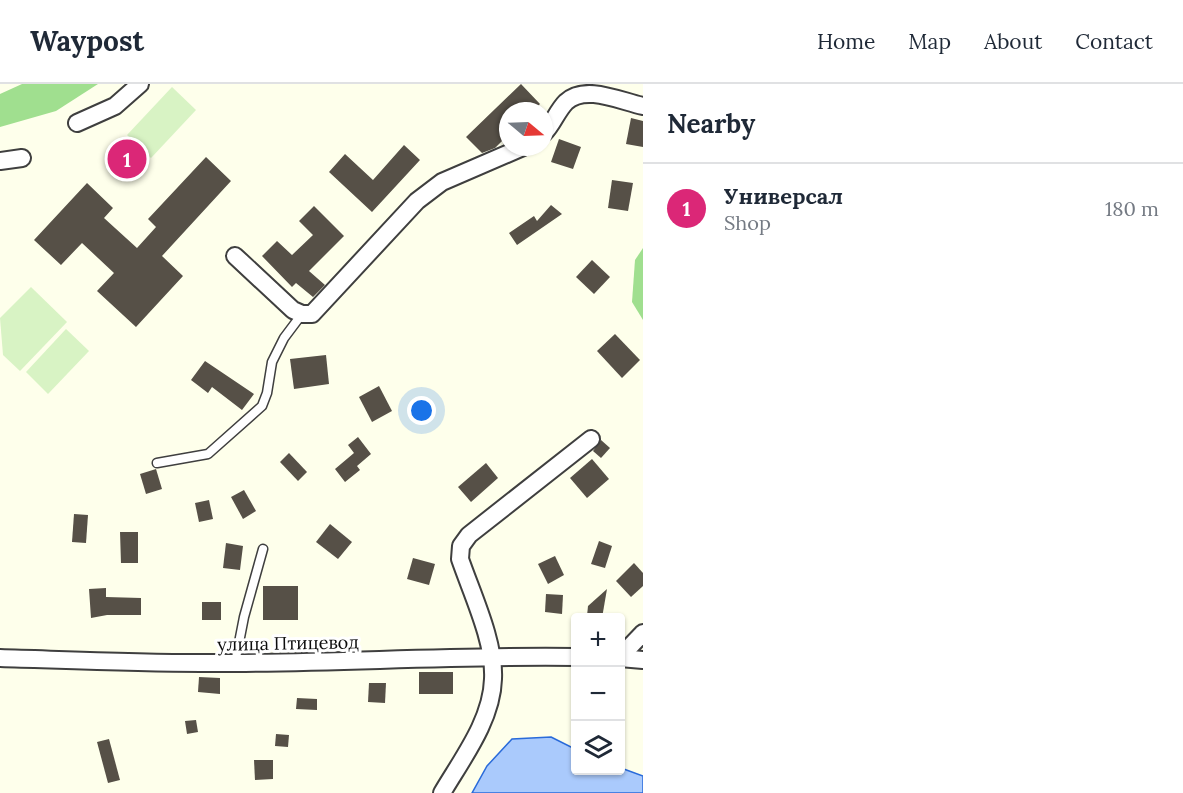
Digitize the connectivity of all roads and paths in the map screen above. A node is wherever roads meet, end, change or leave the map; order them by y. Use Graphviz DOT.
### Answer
graph roads {
  1 [pos="140,84"];
  2 [pos="643,106"];
  3 [pos="553,120"];
  4 [pos="77,123"];
  5 [pos="502,156"];
  6 [pos="22,158"];
  7 [pos="0,161"];
  8 [pos="235,256"];
  9 [pos="302,314"];
  10 [pos="591,439"];
  11 [pos="157,463"];
  12 [pos="263,549"];
  13 [pos="643,633"];
  14 [pos="625,653"];
  15 [pos="491,656"];
  16 [pos="571,657"];
  17 [pos="0,658"];
  18 [pos="625,658"];
  19 [pos="643,660"];
  20 [pos="235,663"];
  21 [pos="442,793"];
  1 -- 4 [label="street"];
  2 -- 3 [label="street"];
  5 -- 9 [label="street"];
  6 -- 7 [label="street"];
  8 -- 9 [label="street"];
  9 -- 11 [label="lane"];
  10 -- 15 [label="street"];
  12 -- 20 [label="lane"];
  13 -- 14 [label="street"];
  15 -- 16 [label="street, улица Птицевод"];
  15 -- 20 [label="street, улица Птицевод"];
  15 -- 21 [label="street"];
  17 -- 20 [label="street, улица Птицевод"];
  18 -- 19 [label="street"];
}
